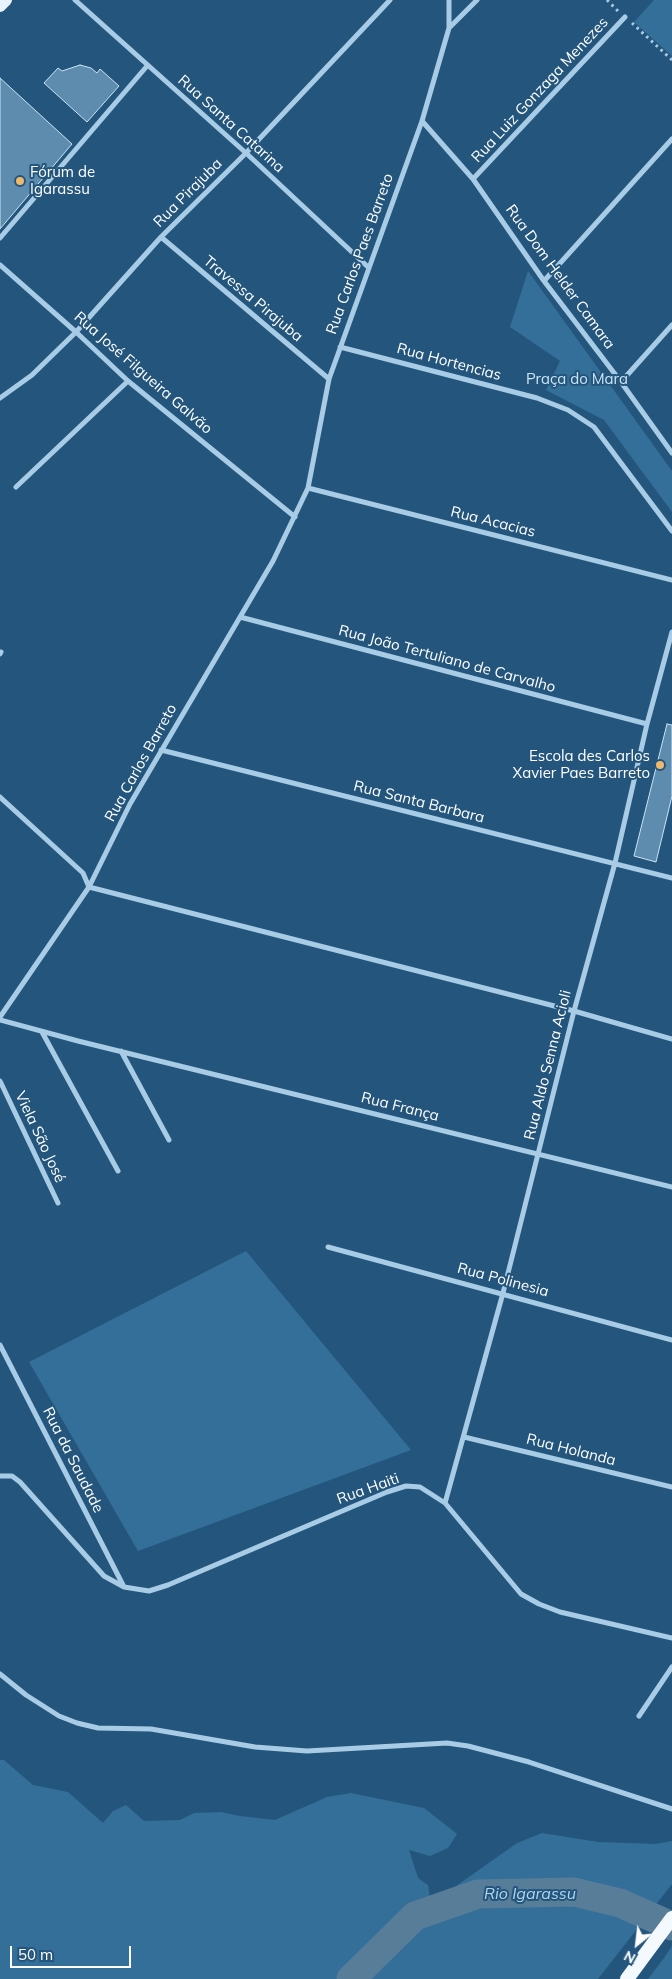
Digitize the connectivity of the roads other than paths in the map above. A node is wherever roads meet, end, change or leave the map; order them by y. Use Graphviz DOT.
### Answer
graph roads {
  1 [pos="6,0"];
  2 [pos="75,0"];
  3 [pos="390,0"];
  4 [pos="449,0"];
  5 [pos="477,0"];
  6 [pos="0,6"];
  7 [pos="625,17"];
  8 [pos="449,28"];
  9 [pos="147,66"];
  10 [pos="422,121"];
  11 [pos="672,139"];
  12 [pos="246,153"];
  13 [pos="474,179"];
  14 [pos="161,237"];
  15 [pos="0,238"];
  16 [pos="0,265"];
  17 [pos="368,267"];
  18 [pos="544,281"];
  19 [pos="672,325"];
  20 [pos="76,332"];
  21 [pos="340,347"];
  22 [pos="329,379"];
  23 [pos="128,381"];
  24 [pos="622,382"];
  25 [pos="0,398"];
  26 [pos="672,453"];
  27 [pos="16,487"];
  28 [pos="308,488"];
  29 [pos="295,517"];
  30 [pos="672,530"];
  31 [pos="672,580"];
  32 [pos="240,617"];
  33 [pos="672,632"];
  34 [pos="647,724"];
  35 [pos="161,750"];
  36 [pos="0,796"];
  37 [pos="615,863"];
  38 [pos="672,878"];
  39 [pos="89,887"];
  40 [pos="574,1012"];
  41 [pos="0,1019"];
  42 [pos="42,1032"];
  43 [pos="672,1039"];
  44 [pos="121,1052"];
  45 [pos="0,1081"];
  46 [pos="169,1140"];
  47 [pos="538,1155"];
  48 [pos="118,1171"];
  49 [pos="672,1187"];
  50 [pos="58,1203"];
  51 [pos="328,1247"];
  52 [pos="503,1293"];
  53 [pos="672,1340"];
  54 [pos="0,1345"];
  55 [pos="464,1437"];
  56 [pos="0,1476"];
  57 [pos="672,1487"];
  58 [pos="444,1503"];
  59 [pos="124,1587"];
  60 [pos="672,1638"];
  61 [pos="672,1667"];
  62 [pos="0,1674"];
  63 [pos="639,1716"];
  64 [pos="672,1809"];
  65 [pos="672,1918"];
  66 [pos="627,1979"];
  1 -- 6 [label="main road"];
  2 -- 9 [label="street, Rua Santa Catarina"];
  3 -- 12 [label="street, Rua Pirajuba"];
  4 -- 8 [label="street, Rua Carlos Paes Barreto"];
  5 -- 8 [label="street"];
  7 -- 13 [label="street, Rua Luiz Gonzaga Menezes"];
  8 -- 10 [label="street, Rua Carlos Paes Barreto"];
  9 -- 12 [label="street, Rua Santa Catarina"];
  9 -- 15 [label="street"];
  10 -- 13 [label="street, Rua Dom Helder Camara"];
  10 -- 17 [label="street, Rua Carlos Paes Barreto"];
  11 -- 18 [label="street"];
  12 -- 14 [label="street, Rua Pirajuba"];
  12 -- 17 [label="street, Rua Santa Catarina"];
  13 -- 18 [label="street, Rua Dom Helder Camara"];
  14 -- 20 [label="street, Rua Pirajuba"];
  14 -- 22 [label="street, Travessa Pirajuba"];
  16 -- 20 [label="street, Rua José Filgueira Galvão"];
  17 -- 21 [label="street, Rua Carlos Paes Barreto"];
  18 -- 24 [label="street, Rua Dom Helder Camara"];
  19 -- 24 [label="street"];
  20 -- 23 [label="street, Rua José Filgueira Galvão"];
  20 -- 25 [label="street, Rua Pirajuba"];
  21 -- 22 [label="street, Rua Carlos Paes Barreto"];
  21 -- 30 [label="street, Rua Hortencias"];
  22 -- 28 [label="street, Rua Carlos Paes Barreto"];
  23 -- 27 [label="street"];
  23 -- 29 [label="street, Rua José Filgueira Galvão"];
  24 -- 26 [label="street, Rua Dom Helder Camara"];
  28 -- 29 [label="street, Rua Carlos Paes Barreto"];
  28 -- 31 [label="street, Rua Acacias"];
  29 -- 32 [label="street, Rua Carlos Barreto"];
  32 -- 34 [label="street, Rua João Tertuliano de Carvalho"];
  32 -- 35 [label="street, Rua Carlos Barreto"];
  33 -- 34 [label="street, Rua Aldo Senna Acioli"];
  34 -- 37 [label="street, Rua Aldo Senna Acioli"];
  35 -- 37 [label="street, Rua Santa Barbara"];
  35 -- 39 [label="street, Rua Carlos Barreto"];
  36 -- 39 [label="street"];
  37 -- 38 [label="street, Rua Santa Barbara"];
  37 -- 40 [label="street, Rua Aldo Senna Acioli"];
  39 -- 40 [label="street"];
  39 -- 41 [label="street, Rua Carlos Barreto"];
  40 -- 43 [label="street"];
  40 -- 47 [label="street, Rua Aldo Senna Acioli"];
  41 -- 42 [label="street, Rua França"];
  42 -- 44 [label="street, Rua França"];
  42 -- 48 [label="street"];
  44 -- 46 [label="street"];
  44 -- 47 [label="street, Rua França"];
  45 -- 50 [label="street, Viela São José"];
  47 -- 49 [label="street, Rua França"];
  47 -- 52 [label="street, Rua Aldo Senna Acioli"];
  51 -- 52 [label="street, Rua Polinesia"];
  52 -- 53 [label="street, Rua Polinesia"];
  52 -- 55 [label="street, Rua Aldo Senna Acioli"];
  54 -- 59 [label="street, Rua da Saudade"];
  55 -- 57 [label="street, Rua Holanda"];
  55 -- 58 [label="street, Rua Aldo Senna Acioli"];
  56 -- 59 [label="street"];
  58 -- 59 [label="street, Rua Haiti"];
  58 -- 60 [label="street, Rua Haiti"];
  61 -- 63 [label="street"];
  62 -- 64 [label="street"];
  65 -- 66 [label="highway"];
}
